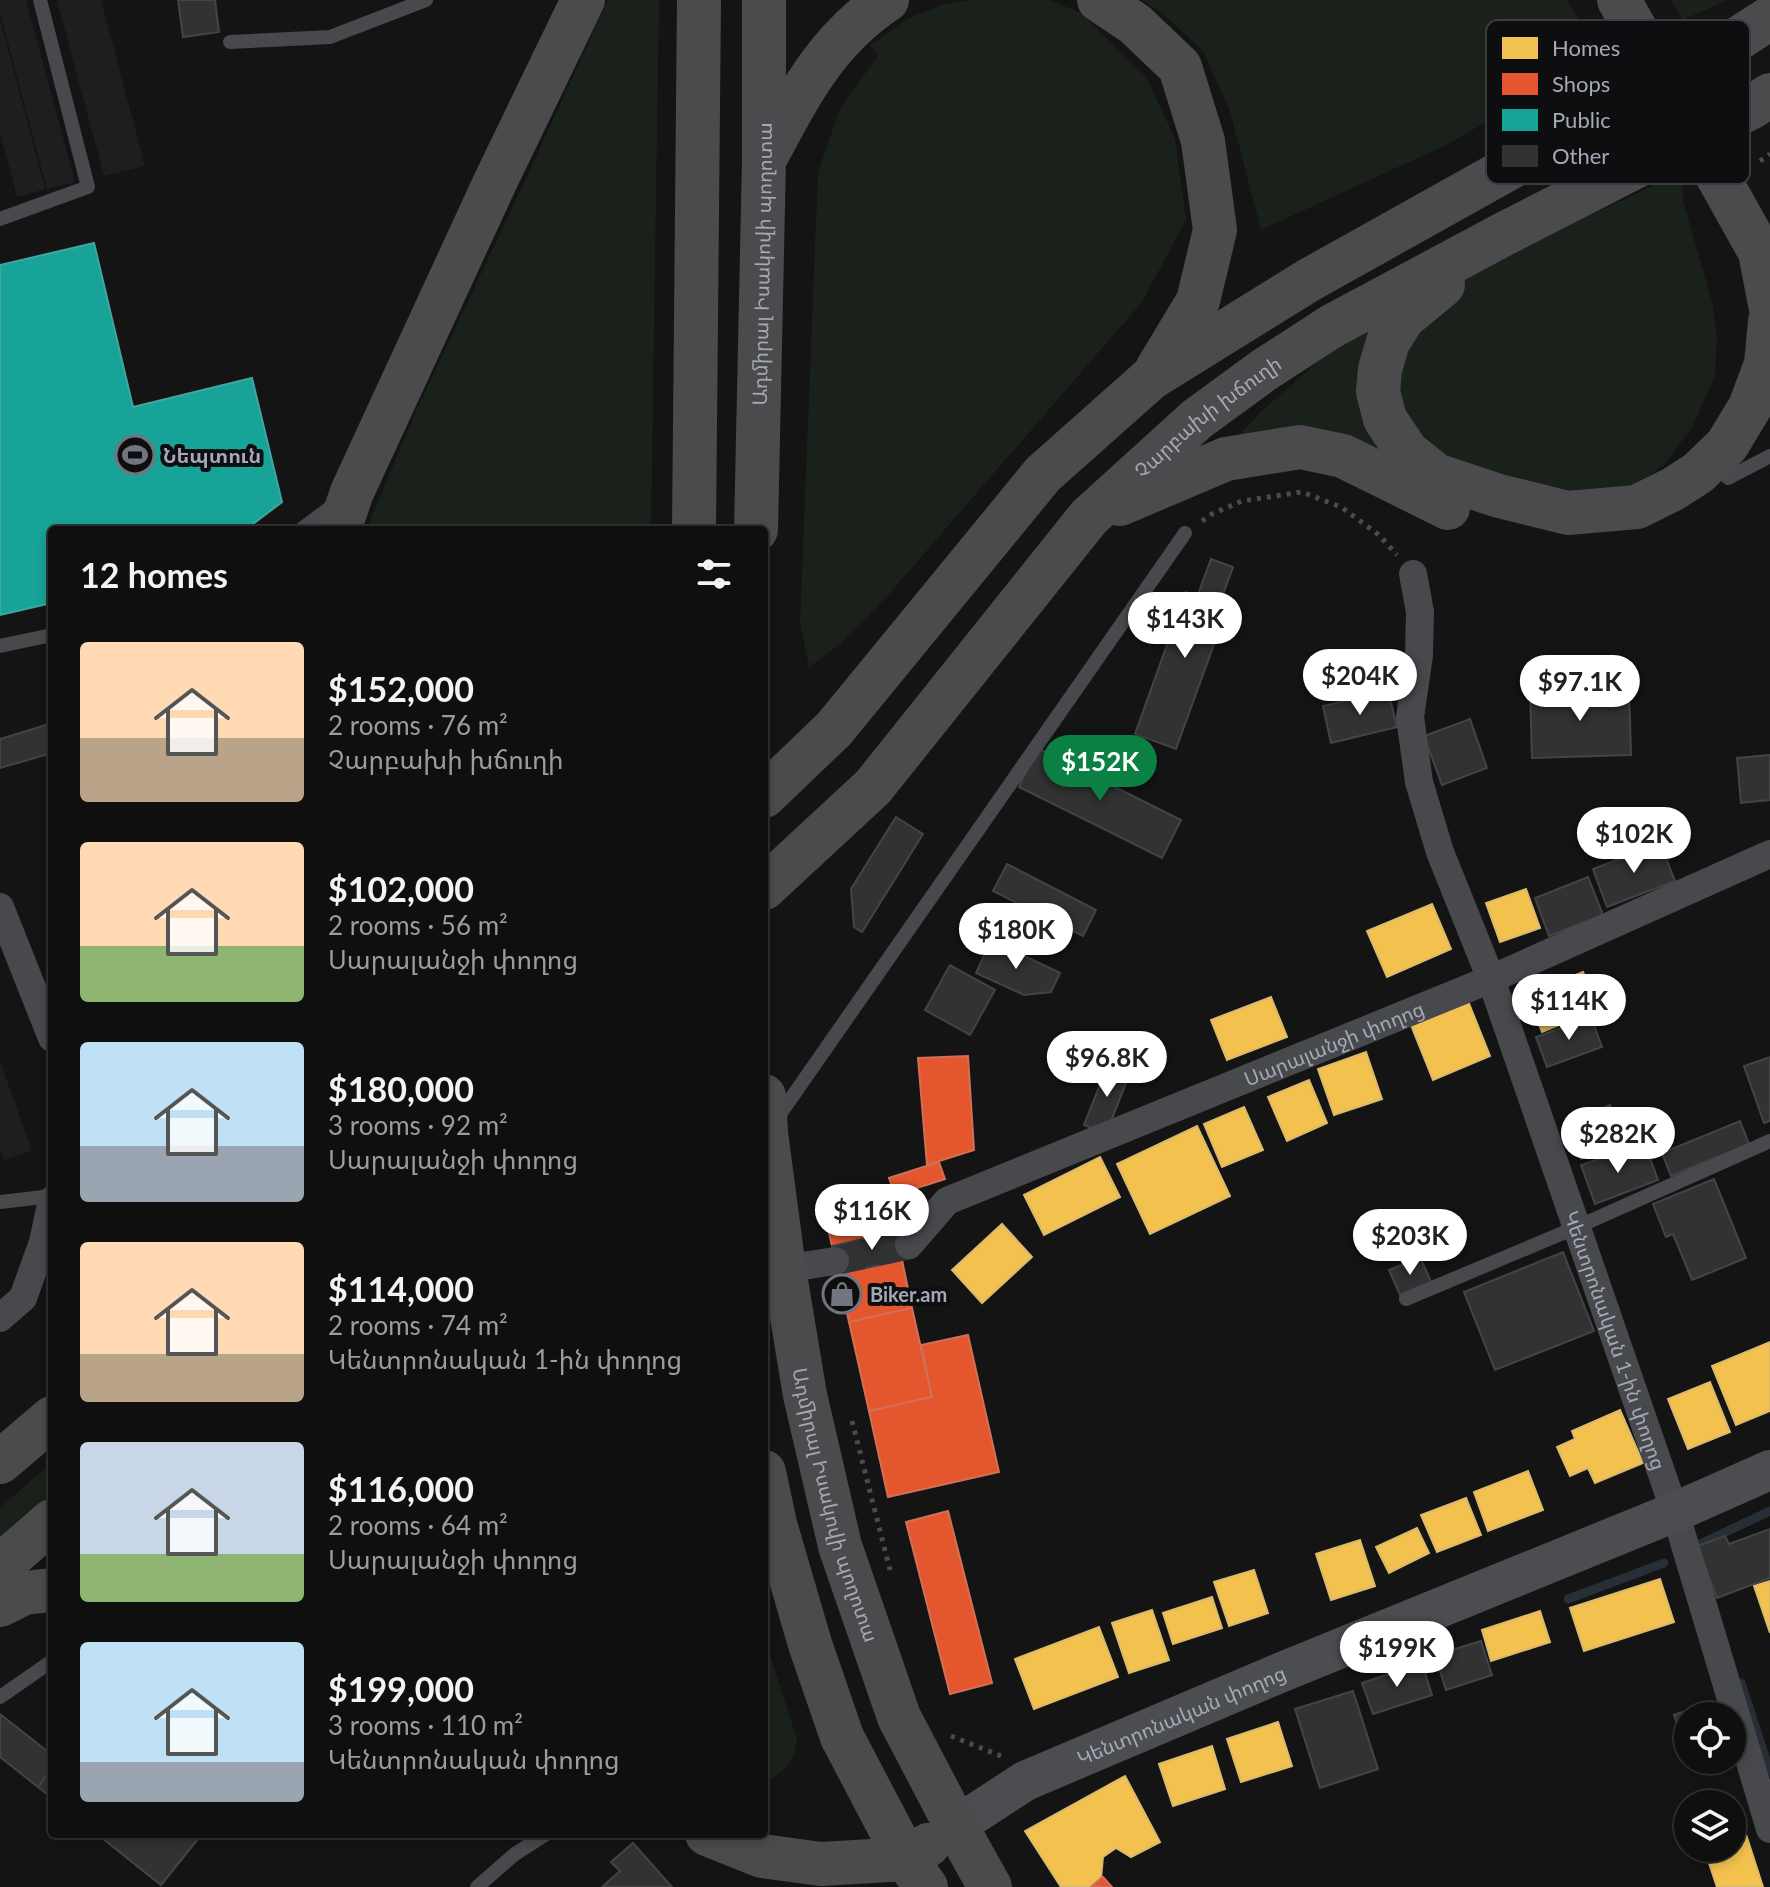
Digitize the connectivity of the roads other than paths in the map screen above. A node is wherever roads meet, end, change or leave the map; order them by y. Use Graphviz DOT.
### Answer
graph roads {
  1 [pos="40,0"];
  2 [pos="426,0"];
  3 [pos="583,0"];
  4 [pos="699,0"];
  5 [pos="764,0"];
  6 [pos="840,0"];
  7 [pos="887,0"];
  8 [pos="1099,0"];
  9 [pos="1770,18"];
  10 [pos="1750,31"];
  11 [pos="230,42"];
  12 [pos="1770,95"];
  13 [pos="1750,108"];
  14 [pos="764,139"];
  15 [pos="1750,168"];
  16 [pos="1750,173"];
  17 [pos="1486,181"];
  18 [pos="1602,184"];
  19 [pos="1,214"];
  20 [pos="1770,223"];
  21 [pos="1502,235"];
  22 [pos="1770,304"];
  23 [pos="1770,321"];
  24 [pos="1151,378"];
  25 [pos="1770,416"];
  26 [pos="1770,456"];
  27 [pos="1728,478"];
  28 [pos="345,511"];
  29 [pos="1089,517"];
  30 [pos="309,526"];
  31 [pos="694,526"];
  32 [pos="756,526"];
  33 [pos="1185,533"];
  34 [pos="1413,574"];
  35 [pos="48,636"];
  36 [pos="0,646"];
  37 [pos="768,792"];
  38 [pos="1770,854"];
  39 [pos="768,884"];
  40 [pos="0,907"];
  41 [pos="1491,979"];
  42 [pos="48,1028"];
  43 [pos="768,1110"];
  44 [pos="768,1138"];
  45 [pos="1770,1141"];
  46 [pos="48,1198"];
  47 [pos="0,1202"];
  48 [pos="48,1218"];
  49 [pos="1577,1227"];
  50 [pos="909,1245"];
  51 [pos="835,1261"];
  52 [pos="784,1269"];
  53 [pos="1406,1299"];
  54 [pos="0,1318"];
  55 [pos="48,1421"];
  56 [pos="0,1462"];
  57 [pos="1770,1470"];
  58 [pos="768,1490"];
  59 [pos="1675,1512"];
  60 [pos="48,1524"];
  61 [pos="0,1566"];
  62 [pos="48,1590"];
  63 [pos="0,1605"];
  64 [pos="48,1664"];
  65 [pos="0,1697"];
  66 [pos="956,1826"];
  67 [pos="1770,1829"];
  68 [pos="540,1838"];
  69 [pos="717,1838"];
  70 [pos="912,1873"];
  71 [pos="477,1887"];
  72 [pos="990,1887"];
  1 -- 19 [label="lane"];
  2 -- 11 [label="lane"];
  3 -- 28 [label="highway"];
  4 -- 31 [label="highway"];
  5 -- 14 [label="highway, Ադմիրալ Իսակովի պողոտա"];
  6 -- 14 [label="highway"];
  7 -- 14 [label="highway"];
  8 -- 24 [label="highway"];
  9 -- 10 [label="highway"];
  12 -- 13 [label="highway, Չարբախի խճուղի"];
  14 -- 32 [label="highway, Ադմիրալ Իսակովի պողոտա"];
  15 -- 20 [label="highway"];
  16 -- 22 [label="highway"];
  17 -- 24 [label="highway"];
  18 -- 21 [label="highway, Չարբախի խճուղի"];
  21 -- 23 [label="highway"];
  21 -- 29 [label="highway, Չարբախի խճուղի"];
  24 -- 37 [label="highway"];
  25 -- 27 [label="highway"];
  26 -- 27 [label="lane"];
  27 -- 29 [label="highway"];
  28 -- 30 [label="lane"];
  29 -- 39 [label="highway, Չարբախի խճուղի"];
  33 -- 43 [label="lane"];
  34 -- 41 [label="street, Կենտրոնական 1-ին փողոց"];
  35 -- 36 [label="lane"];
  38 -- 41 [label="street, Սարալանջի փողոց"];
  40 -- 42 [label="street"];
  41 -- 49 [label="street, Կենտրոնական 1-ին փողոց"];
  41 -- 50 [label="street, Սարալանջի փողոց"];
  44 -- 52 [label="highway, Ադմիրալ Իսակովի պողոտա"];
  45 -- 49 [label="lane"];
  46 -- 47 [label="lane"];
  48 -- 54 [label="street"];
  49 -- 53 [label="lane"];
  49 -- 59 [label="street, Կենտրոնական 1-ին փողոց"];
  51 -- 52 [label="street"];
  52 -- 66 [label="highway, Ադմիրալ Իսակովի պողոտա"];
  55 -- 56 [label="highway"];
  57 -- 59 [label="main road, Կենտրոնական փողոց"];
  58 -- 70 [label="highway"];
  59 -- 66 [label="main road, Կենտրոնական փողոց"];
  59 -- 67 [label="street, Կենտրոնական 1-ին փողոց"];
  60 -- 61 [label="highway"];
  62 -- 63 [label="highway"];
  64 -- 65 [label="lane"];
  66 -- 70 [label="highway"];
  66 -- 72 [label="highway, Ադմիրալ Իսակովի պողոտա"];
  68 -- 71 [label="lane"];
  69 -- 70 [label="highway"];
}
